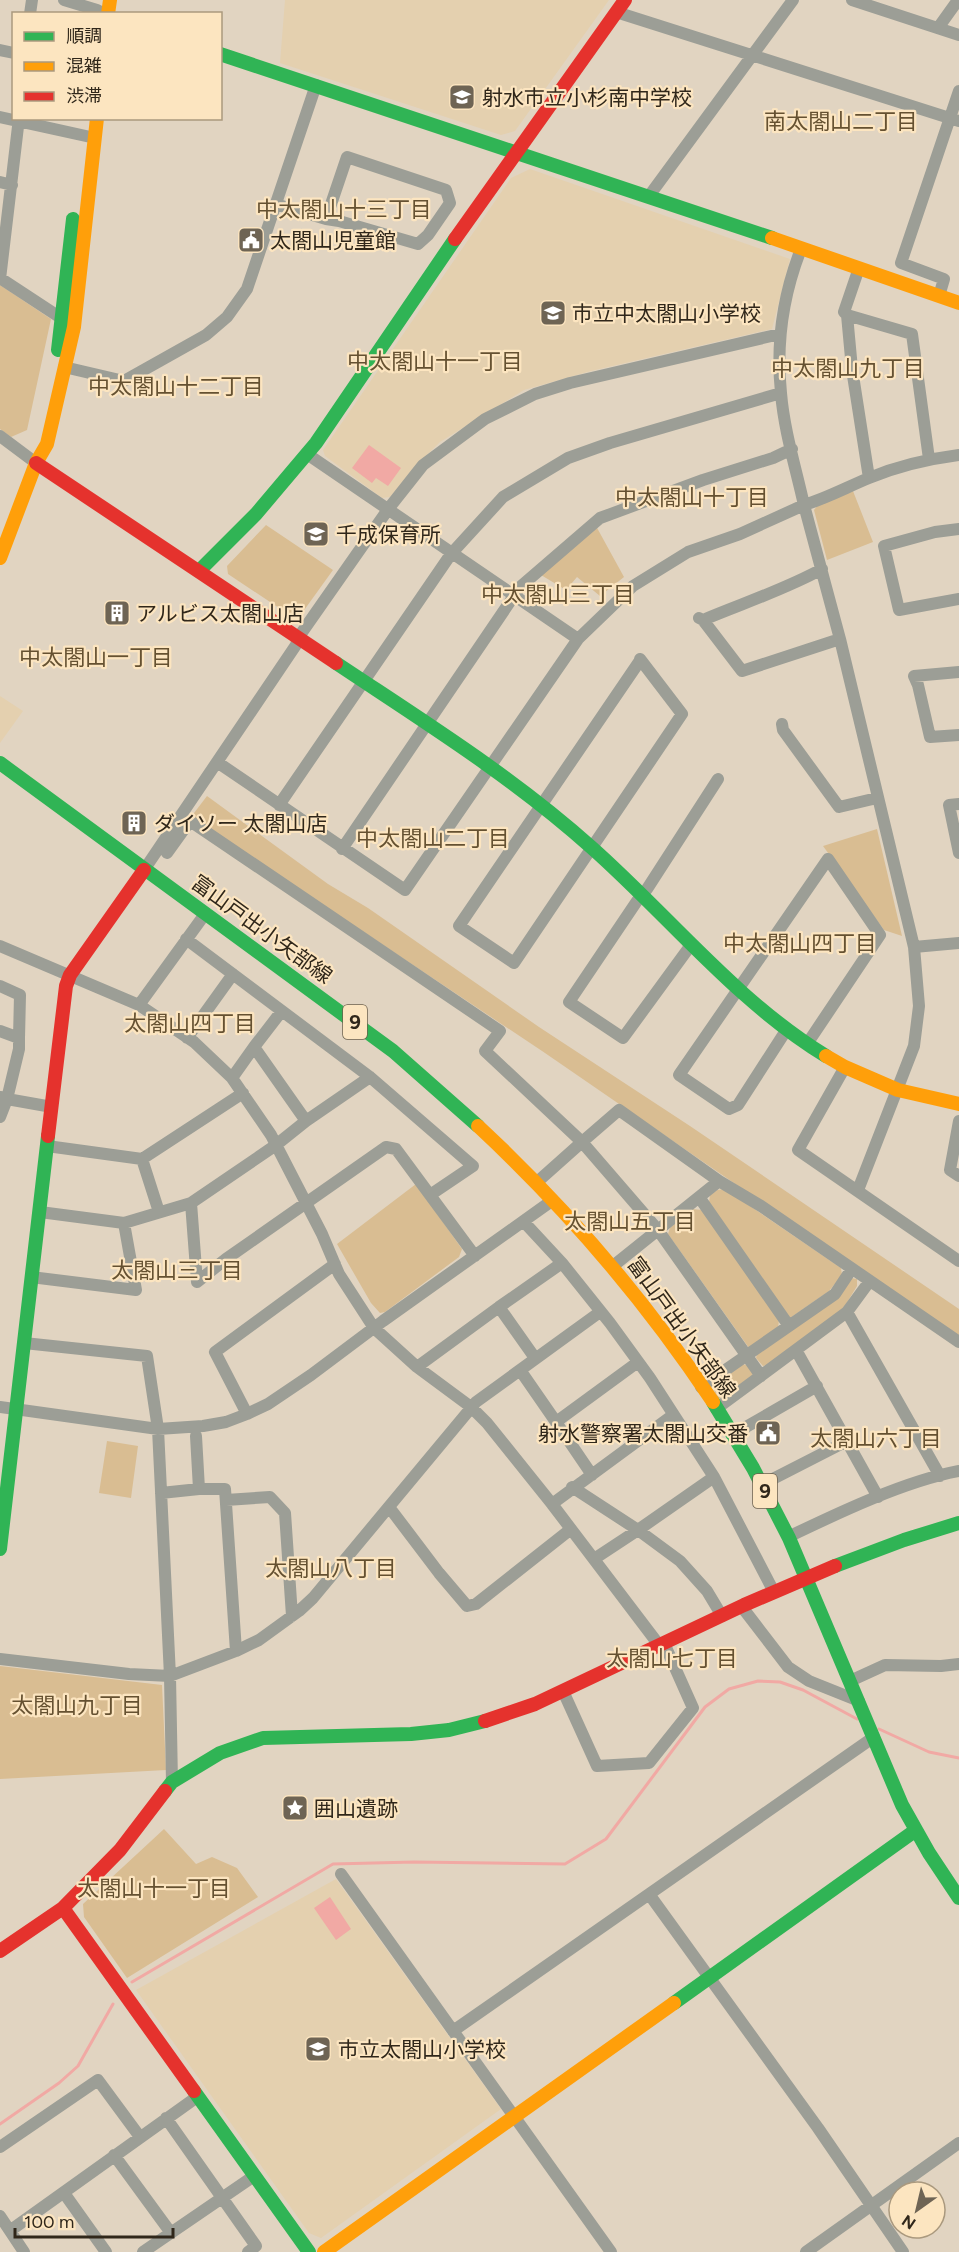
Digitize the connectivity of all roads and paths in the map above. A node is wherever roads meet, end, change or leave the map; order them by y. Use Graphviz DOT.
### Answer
graph roads {
  1 [pos="64,0"];
  2 [pos="110,0"];
  3 [pos="625,0"];
  4 [pos="793,0"];
  5 [pos="852,0"];
  6 [pos="958,0"];
  7 [pos="101,10"];
  8 [pos="616,12"];
  9 [pos="938,28"];
  10 [pos="959,35"];
  11 [pos="222,55"];
  12 [pos="753,56"];
  13 [pos="316,85"];
  14 [pos="959,91"];
  15 [pos="954,119"];
  16 [pos="19,120"];
  17 [pos="85,120"];
  18 [pos="96,120"];
  19 [pos="89,136"];
  20 [pos="517,152"];
  21 [pos="6,183"];
  22 [pos="649,196"];
  23 [pos="275,204"];
  24 [pos="326,219"];
  25 [pos="801,249"];
  26 [pos="859,268"];
  27 [pos="0,278"];
  28 [pos="939,296"];
  29 [pos="959,303"];
  30 [pos="847,315"];
  31 [pos="68,323"];
  32 [pos="780,334"];
  33 [pos="64,367"];
  34 [pos="780,393"];
  35 [pos="0,436"];
  36 [pos="792,449"];
  37 [pos="307,454"];
  38 [pos="959,455"];
  39 [pos="929,459"];
  40 [pos="36,463"];
  41 [pos="869,478"];
  42 [pos="804,505"];
  43 [pos="389,508"];
  44 [pos="959,529"];
  45 [pos="452,554"];
  46 [pos="0,558"];
  47 [pos="822,569"];
  48 [pos="199,571"];
  49 [pos="514,596"];
  50 [pos="959,599"];
  51 [pos="298,638"];
  52 [pos="578,639"];
  53 [pos="840,639"];
  54 [pos="959,672"];
  55 [pos="365,682"];
  56 [pos="428,724"];
  57 [pos="782,724"];
  58 [pos="959,735"];
  59 [pos="217,762"];
  60 [pos="0,763"];
  61 [pos="490,767"];
  62 [pos="718,779"];
  63 [pos="877,798"];
  64 [pos="542,804"];
  65 [pos="959,804"];
  66 [pos="279,805"];
  67 [pos="593,848"];
  68 [pos="342,849"];
  69 [pos="959,853"];
  70 [pos="148,872"];
  71 [pos="641,894"];
  72 [pos="205,914"];
  73 [pos="186,939"];
  74 [pos="690,942"];
  75 [pos="959,944"];
  76 [pos="0,946"];
  77 [pos="914,947"];
  78 [pos="233,974"];
  79 [pos="70,975"];
  80 [pos="0,986"];
  81 [pos="740,989"];
  82 [pos="139,1005"];
  83 [pos="281,1012"];
  84 [pos="787,1029"];
  85 [pos="0,1031"];
  86 [pos="19,1038"];
  87 [pos="187,1038"];
  88 [pos="807,1044"];
  89 [pos="254,1047"];
  90 [pos="845,1067"];
  91 [pos="370,1077"];
  92 [pos="232,1078"];
  93 [pos="898,1090"];
  94 [pos="243,1094"];
  95 [pos="4,1098"];
  96 [pos="959,1104"];
  97 [pos="52,1107"];
  98 [pos="0,1117"];
  99 [pos="306,1121"];
  100 [pos="959,1121"];
  101 [pos="582,1142"];
  102 [pos="276,1145"];
  103 [pos="47,1146"];
  104 [pos="142,1159"];
  105 [pos="959,1176"];
  106 [pos="719,1181"];
  107 [pos="536,1183"];
  108 [pos="858,1190"];
  109 [pos="430,1196"];
  110 [pos="699,1197"];
  111 [pos="552,1200"];
  112 [pos="191,1203"];
  113 [pos="307,1203"];
  114 [pos="40,1212"];
  115 [pos="159,1212"];
  116 [pos="524,1222"];
  117 [pos="124,1223"];
  118 [pos="658,1230"];
  119 [pos="475,1256"];
  120 [pos="959,1261"];
  121 [pos="561,1263"];
  122 [pos="335,1264"];
  123 [pos="613,1266"];
  124 [pos="851,1270"];
  125 [pos="31,1277"];
  126 [pos="869,1282"];
  127 [pos="499,1307"];
  128 [pos="600,1312"];
  129 [pos="847,1312"];
  130 [pos="789,1326"];
  131 [pos="374,1328"];
  132 [pos="959,1342"];
  133 [pos="24,1343"];
  134 [pos="796,1350"];
  135 [pos="747,1355"];
  136 [pos="535,1358"];
  137 [pos="638,1362"];
  138 [pos="417,1367"];
  139 [pos="520,1370"];
  140 [pos="761,1376"];
  141 [pos="817,1386"];
  142 [pos="701,1387"];
  143 [pos="0,1407"];
  144 [pos="471,1407"];
  145 [pos="15,1409"];
  146 [pos="716,1409"];
  147 [pos="247,1414"];
  148 [pos="673,1414"];
  149 [pos="556,1422"];
  150 [pos="158,1429"];
  151 [pos="732,1435"];
  152 [pos="196,1436"];
  153 [pos="847,1441"];
  154 [pos="959,1471"];
  155 [pos="592,1475"];
  156 [pos="940,1476"];
  157 [pos="714,1477"];
  158 [pos="761,1485"];
  159 [pos="572,1487"];
  160 [pos="199,1490"];
  161 [pos="161,1492"];
  162 [pos="878,1497"];
  163 [pos="226,1500"];
  164 [pos="552,1504"];
  165 [pos="389,1507"];
  166 [pos="959,1523"];
  167 [pos="572,1529"];
  168 [pos="638,1530"];
  169 [pos="788,1537"];
  170 [pos="0,1549"];
  171 [pos="594,1559"];
  172 [pos="806,1576"];
  173 [pos="774,1592"];
  174 [pos="742,1607"];
  175 [pos="292,1616"];
  176 [pos="722,1616"];
  177 [pos="662,1644"];
  178 [pos="236,1651"];
  179 [pos="0,1659"];
  180 [pos="959,1664"];
  181 [pos="170,1676"];
  182 [pos="850,1681"];
  183 [pos="562,1691"];
  184 [pos="860,1704"];
  185 [pos="873,1735"];
  186 [pos="172,1782"];
  187 [pos="916,1830"];
  188 [pos="342,1874"];
  189 [pos="649,1894"];
  190 [pos="959,1898"];
  191 [pos="63,1908"];
  192 [pos="0,1951"];
  193 [pos="709,1978"];
  194 [pos="453,2031"];
  195 [pos="197,2097"];
  196 [pos="515,2117"];
  197 [pos="166,2118"];
  198 [pos="140,2137"];
  199 [pos="959,2143"];
  200 [pos="0,2147"];
  201 [pos="114,2155"];
  202 [pos="254,2176"];
  203 [pos="64,2193"];
  204 [pos="222,2198"];
  205 [pos="870,2206"];
  206 [pos="0,2216"];
  207 [pos="11,2230"];
  208 [pos="171,2233"];
  209 [pos="24,2252"];
  210 [pos="106,2252"];
  211 [pos="143,2252"];
  212 [pos="248,2252"];
  213 [pos="309,2252"];
  214 [pos="324,2252"];
  215 [pos="611,2252"];
  216 [pos="806,2252"];
  217 [pos="903,2252"];
  1 -- 7 [label="street"];
  2 -- 7 [label="street"];
  3 -- 8 [label="street"];
  4 -- 12 [label="street"];
  5 -- 9 [label="street"];
  6 -- 9 [label="street"];
  8 -- 12 [label="street"];
  8 -- 20 [label="street"];
  9 -- 10 [label="street"];
  11 -- 13 [label="street"];
  12 -- 15 [label="street"];
  12 -- 22 [label="street"];
  13 -- 20 [label="street"];
  13 -- 23 [label="street"];
  14 -- 15 [label="street"];
  15 -- 28 [label="street"];
  16 -- 19 [label="street"];
  16 -- 21 [label="street"];
  17 -- 19 [label="street"];
  18 -- 19 [label="street"];
  19 -- 31 [label="street"];
  20 -- 22 [label="street"];
  20 -- 37 [label="street"];
  21 -- 27 [label="street"];
  22 -- 25 [label="street"];
  23 -- 24 [label="street"];
  23 -- 33 [label="street"];
  24 -- 24 [label="street"];
  25 -- 26 [label="street"];
  25 -- 32 [label="street"];
  26 -- 28 [label="street"];
  26 -- 30 [label="street"];
  27 -- 31 [label="street"];
  28 -- 29 [label="street"];
  30 -- 39 [label="street"];
  30 -- 41 [label="street"];
  31 -- 33 [label="street"];
  31 -- 40 [label="street"];
  32 -- 34 [label="street"];
  32 -- 43 [label="street"];
  33 -- 40 [label="street"];
  34 -- 36 [label="street"];
  34 -- 45 [label="street"];
  35 -- 40 [label="street"];
  36 -- 42 [label="street"];
  36 -- 49 [label="street"];
  37 -- 43 [label="street"];
  37 -- 48 [label="street"];
  38 -- 39 [label="street"];
  39 -- 41 [label="street"];
  40 -- 46 [label="street"];
  40 -- 48 [label="street"];
  41 -- 42 [label="street"];
  42 -- 47 [label="street"];
  42 -- 52 [label="street"];
  43 -- 45 [label="street"];
  43 -- 51 [label="street"];
  44 -- 50 [label="street"];
  45 -- 49 [label="street"];
  45 -- 55 [label="street"];
  47 -- 53 [label="street"];
  47 -- 53 [label="street"];
  48 -- 51 [label="street"];
  49 -- 52 [label="street"];
  49 -- 56 [label="street"];
  51 -- 55 [label="street"];
  51 -- 59 [label="street"];
  52 -- 61 [label="street"];
  53 -- 63 [label="street"];
  54 -- 58 [label="street"];
  55 -- 56 [label="street"];
  55 -- 66 [label="street"];
  56 -- 61 [label="street"];
  56 -- 68 [label="street"];
  57 -- 63 [label="street"];
  59 -- 66 [label="street"];
  59 -- 70 [label="street"];
  60 -- 70 [label="street, 富山戸出小矢部線 / 9"];
  61 -- 64 [label="street"];
  61 -- 68 [label="street"];
  62 -- 71 [label="street"];
  63 -- 77 [label="street"];
  64 -- 67 [label="street"];
  64 -- 67 [label="street"];
  64 -- 67 [label="street"];
  65 -- 69 [label="street"];
  66 -- 68 [label="street"];
  67 -- 71 [label="street"];
  70 -- 72 [label="street, 富山戸出小矢部線 / 9"];
  70 -- 79 [label="street"];
  70 -- 101 [label="street"];
  71 -- 74 [label="street"];
  71 -- 74 [label="street"];
  72 -- 73 [label="street"];
  72 -- 107 [label="street, 富山戸出小矢部線 / 9"];
  73 -- 78 [label="street"];
  73 -- 82 [label="street"];
  74 -- 81 [label="street"];
  75 -- 77 [label="street"];
  76 -- 79 [label="street"];
  77 -- 93 [label="street"];
  78 -- 83 [label="street"];
  78 -- 87 [label="street"];
  79 -- 82 [label="street"];
  79 -- 97 [label="street"];
  80 -- 86 [label="street"];
  81 -- 84 [label="street"];
  81 -- 84 [label="street"];
  81 -- 88 [label="street"];
  82 -- 87 [label="street"];
  83 -- 89 [label="street"];
  83 -- 91 [label="street"];
  84 -- 88 [label="street"];
  85 -- 86 [label="street"];
  86 -- 95 [label="street"];
  87 -- 92 [label="street"];
  88 -- 90 [label="street"];
  89 -- 92 [label="street"];
  89 -- 99 [label="street"];
  90 -- 93 [label="street"];
  90 -- 108 [label="street"];
  91 -- 99 [label="street"];
  91 -- 109 [label="street"];
  92 -- 94 [label="street"];
  93 -- 96 [label="street"];
  93 -- 108 [label="street"];
  94 -- 102 [label="street"];
  94 -- 104 [label="street"];
  95 -- 97 [label="street"];
  95 -- 98 [label="street"];
  97 -- 103 [label="street"];
  99 -- 102 [label="street"];
  100 -- 105 [label="street"];
  101 -- 106 [label="street"];
  101 -- 107 [label="street"];
  101 -- 118 [label="street"];
  102 -- 112 [label="street"];
  102 -- 113 [label="street"];
  103 -- 104 [label="street"];
  103 -- 114 [label="street"];
  104 -- 115 [label="street"];
  106 -- 110 [label="street"];
  106 -- 124 [label="street"];
  107 -- 111 [label="street, 富山戸出小矢部線 / 9"];
  108 -- 120 [label="street"];
  109 -- 113 [label="street"];
  109 -- 119 [label="street"];
  110 -- 118 [label="street"];
  110 -- 130 [label="street"];
  111 -- 116 [label="street"];
  111 -- 123 [label="street, 富山戸出小矢部線 / 9"];
  112 -- 113 [label="street"];
  112 -- 115 [label="street"];
  113 -- 122 [label="street"];
  114 -- 117 [label="street"];
  114 -- 125 [label="street"];
  115 -- 117 [label="street"];
  116 -- 119 [label="street"];
  116 -- 121 [label="street"];
  117 -- 125 [label="street"];
  118 -- 123 [label="street"];
  118 -- 135 [label="street"];
  119 -- 131 [label="street"];
  121 -- 127 [label="street"];
  121 -- 128 [label="street"];
  122 -- 131 [label="street"];
  122 -- 147 [label="street"];
  123 -- 142 [label="street, 富山戸出小矢部線 / 9"];
  124 -- 126 [label="street"];
  124 -- 130 [label="street"];
  125 -- 133 [label="street"];
  126 -- 129 [label="street"];
  126 -- 132 [label="street"];
  127 -- 136 [label="street"];
  127 -- 138 [label="street"];
  128 -- 136 [label="street"];
  128 -- 137 [label="street"];
  129 -- 134 [label="street"];
  129 -- 156 [label="street"];
  130 -- 135 [label="street"];
  131 -- 138 [label="street"];
  131 -- 147 [label="street"];
  133 -- 145 [label="street"];
  133 -- 150 [label="street"];
  134 -- 140 [label="street"];
  134 -- 141 [label="street"];
  135 -- 140 [label="street"];
  135 -- 142 [label="street"];
  136 -- 139 [label="street"];
  137 -- 148 [label="street"];
  137 -- 149 [label="street"];
  138 -- 144 [label="street"];
  139 -- 144 [label="street"];
  139 -- 149 [label="street"];
  140 -- 146 [label="street"];
  141 -- 151 [label="street"];
  141 -- 153 [label="street"];
  142 -- 146 [label="street, 富山戸出小矢部線 / 9"];
  143 -- 145 [label="street"];
  144 -- 164 [label="street"];
  144 -- 165 [label="street"];
  145 -- 150 [label="street"];
  145 -- 170 [label="street"];
  146 -- 151 [label="street, 富山戸出小矢部線 / 9"];
  147 -- 150 [label="street"];
  148 -- 155 [label="street"];
  148 -- 157 [label="street"];
  149 -- 155 [label="street"];
  150 -- 161 [label="street"];
  151 -- 158 [label="street, 富山戸出小矢部線 / 9"];
  152 -- 160 [label="street"];
  153 -- 158 [label="street"];
  153 -- 162 [label="street"];
  154 -- 156 [label="street"];
  155 -- 159 [label="street"];
  156 -- 162 [label="street"];
  157 -- 168 [label="street"];
  157 -- 173 [label="street"];
  158 -- 169 [label="street, 富山戸出小矢部線 / 9"];
  159 -- 164 [label="street"];
  159 -- 168 [label="street"];
  160 -- 161 [label="street"];
  160 -- 163 [label="street"];
  161 -- 181 [label="street"];
  162 -- 169 [label="street"];
  163 -- 175 [label="street"];
  163 -- 178 [label="street"];
  164 -- 167 [label="street"];
  165 -- 167 [label="street"];
  165 -- 175 [label="street"];
  166 -- 172 [label="street"];
  167 -- 171 [label="street"];
  168 -- 171 [label="street"];
  168 -- 176 [label="street"];
  169 -- 172 [label="street, 富山戸出小矢部線 / 9"];
  171 -- 177 [label="street"];
  172 -- 173 [label="street"];
  172 -- 182 [label="street, 富山戸出小矢部線 / 9"];
  173 -- 174 [label="street"];
  174 -- 176 [label="street"];
  174 -- 184 [label="street"];
  175 -- 178 [label="street"];
  176 -- 177 [label="street"];
  177 -- 183 [label="street"];
  177 -- 183 [label="street"];
  178 -- 181 [label="street"];
  179 -- 181 [label="street"];
  180 -- 182 [label="street"];
  181 -- 186 [label="street"];
  182 -- 184 [label="street, 富山戸出小矢部線 / 9"];
  183 -- 186 [label="street"];
  184 -- 185 [label="street, 富山戸出小矢部線 / 9"];
  185 -- 187 [label="street, 富山戸出小矢部線 / 9"];
  185 -- 189 [label="street"];
  186 -- 191 [label="street"];
  187 -- 190 [label="street, 富山戸出小矢部線 / 9"];
  187 -- 193 [label="street"];
  188 -- 194 [label="street"];
  189 -- 193 [label="street"];
  189 -- 194 [label="street"];
  191 -- 192 [label="street"];
  191 -- 195 [label="street"];
  193 -- 196 [label="street"];
  193 -- 205 [label="street"];
  194 -- 196 [label="street"];
  195 -- 197 [label="street"];
  195 -- 202 [label="street"];
  196 -- 214 [label="street"];
  196 -- 215 [label="street"];
  197 -- 198 [label="street"];
  197 -- 204 [label="street"];
  198 -- 200 [label="street"];
  198 -- 201 [label="street"];
  199 -- 205 [label="street"];
  201 -- 203 [label="street"];
  201 -- 208 [label="street"];
  202 -- 204 [label="street"];
  202 -- 213 [label="street"];
  203 -- 207 [label="street"];
  203 -- 210 [label="street"];
  204 -- 208 [label="street"];
  204 -- 212 [label="street"];
  205 -- 216 [label="street"];
  205 -- 217 [label="street"];
  206 -- 207 [label="street"];
  207 -- 209 [label="street"];
  208 -- 211 [label="street"];
}
